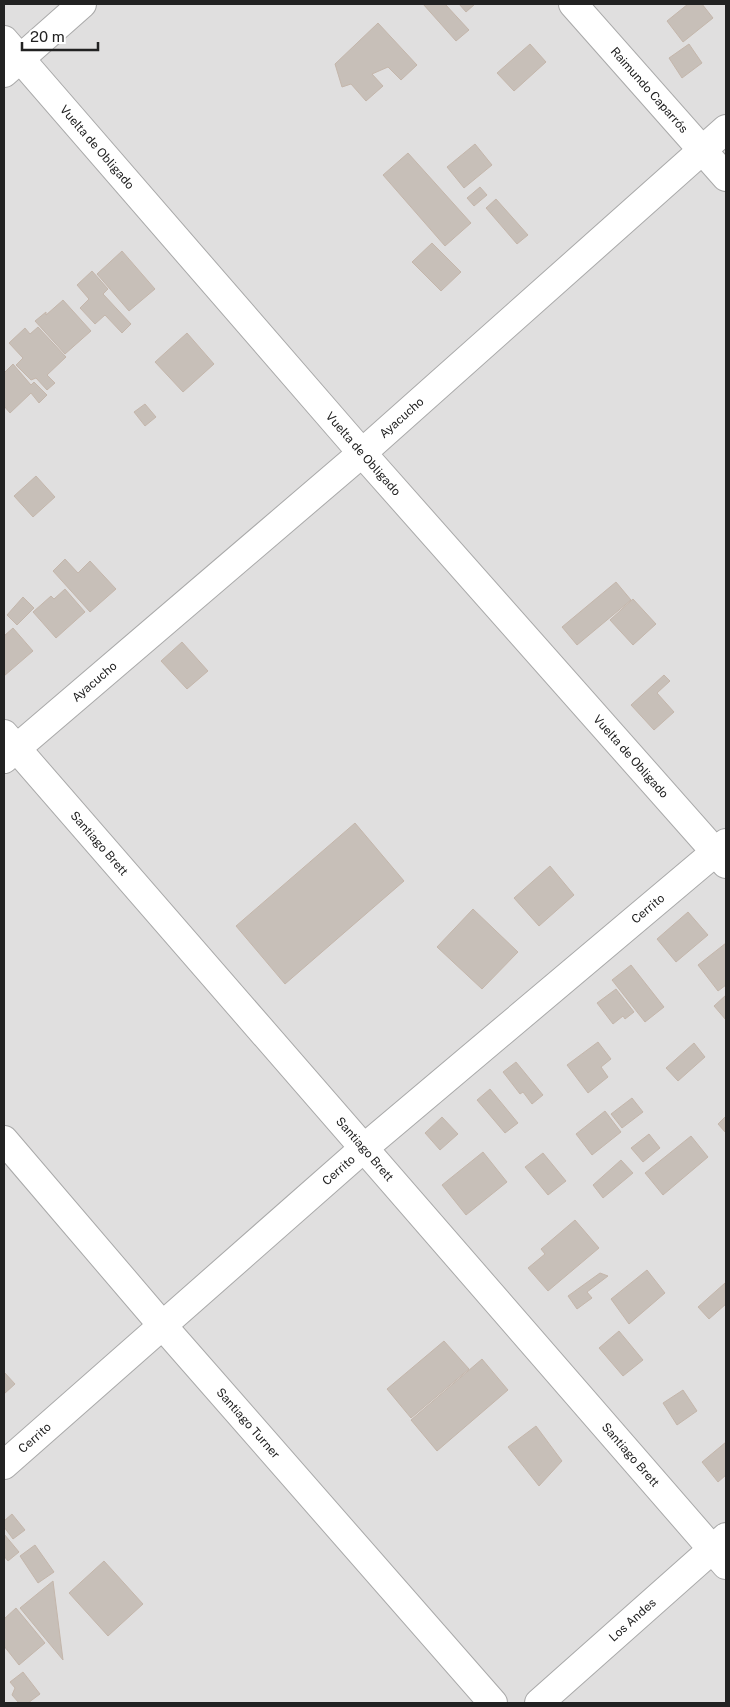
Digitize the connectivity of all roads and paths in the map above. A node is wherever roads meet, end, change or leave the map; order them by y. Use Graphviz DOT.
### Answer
graph roads {
  1 [pos="82,4"];
  2 [pos="573,4"];
  3 [pos="9,58"];
  4 [pos="726,129"];
  5 [pos="702,149"];
  6 [pos="726,177"];
  7 [pos="362,453"];
  8 [pos="8,747"];
  9 [pos="723,853"];
  10 [pos="4,1140"];
  11 [pos="364,1148"];
  12 [pos="162,1325"];
  13 [pos="4,1465"];
  14 [pos="722,1550"];
  15 [pos="493,1703"];
  16 [pos="539,1703"];
  1 -- 3 [label="street"];
  2 -- 5 [label="street, Raimundo Caparrós"];
  3 -- 7 [label="street, Vuelta de Obligado"];
  4 -- 5 [label="street, Ayacucho"];
  5 -- 6 [label="street, Raimundo Caparrós"];
  5 -- 7 [label="street, Ayacucho"];
  7 -- 8 [label="street, Ayacucho"];
  7 -- 9 [label="street, Vuelta de Obligado"];
  8 -- 11 [label="street, Santiago Brett"];
  9 -- 11 [label="street, Cerrito"];
  10 -- 12 [label="street, Santiago Turner"];
  11 -- 12 [label="street, Cerrito"];
  11 -- 14 [label="street, Santiago Brett"];
  12 -- 13 [label="street, Cerrito"];
  12 -- 15 [label="street, Santiago Turner"];
  14 -- 16 [label="street, Los Andes"];
}
